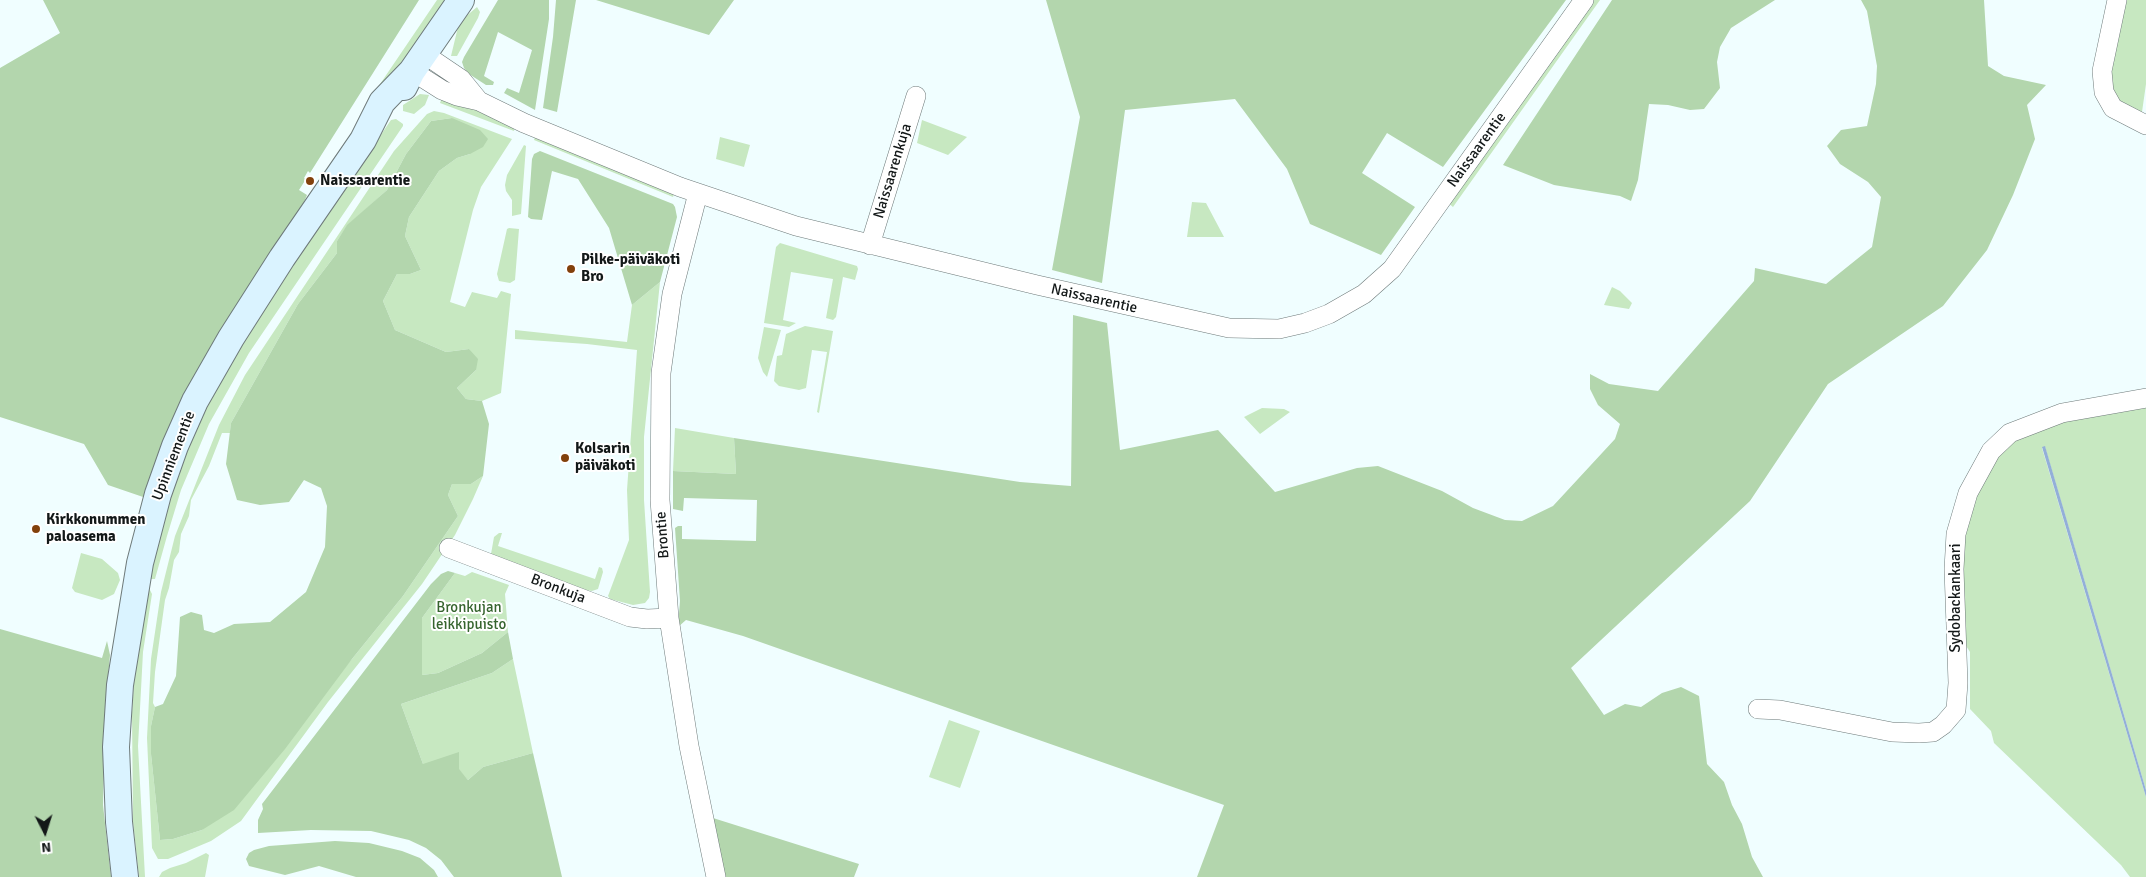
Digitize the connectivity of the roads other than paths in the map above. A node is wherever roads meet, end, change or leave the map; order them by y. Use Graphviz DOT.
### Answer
graph roads {
  1 [pos="461,0"];
  2 [pos="1584,0"];
  3 [pos="2117,0"];
  4 [pos="418,62"];
  5 [pos="916,96"];
  6 [pos="2146,126"];
  7 [pos="698,193"];
  8 [pos="870,245"];
  9 [pos="2146,398"];
  10 [pos="449,548"];
  11 [pos="669,618"];
  12 [pos="1758,709"];
  13 [pos="125,877"];
  14 [pos="716,877"];
  1 -- 4 [label="main road, Upinniementie"];
  2 -- 8 [label="street, Naissaarentie"];
  3 -- 6 [label="street"];
  4 -- 7 [label="street, Naissaarentie"];
  4 -- 13 [label="main road, Upinniementie"];
  5 -- 8 [label="street, Naissaarenkuja"];
  7 -- 8 [label="street, Naissaarentie"];
  7 -- 11 [label="street, Brontie"];
  9 -- 12 [label="street, Sydobackankaari"];
  10 -- 11 [label="street, Bronkuja"];
  11 -- 14 [label="street, Brontie"];
}
